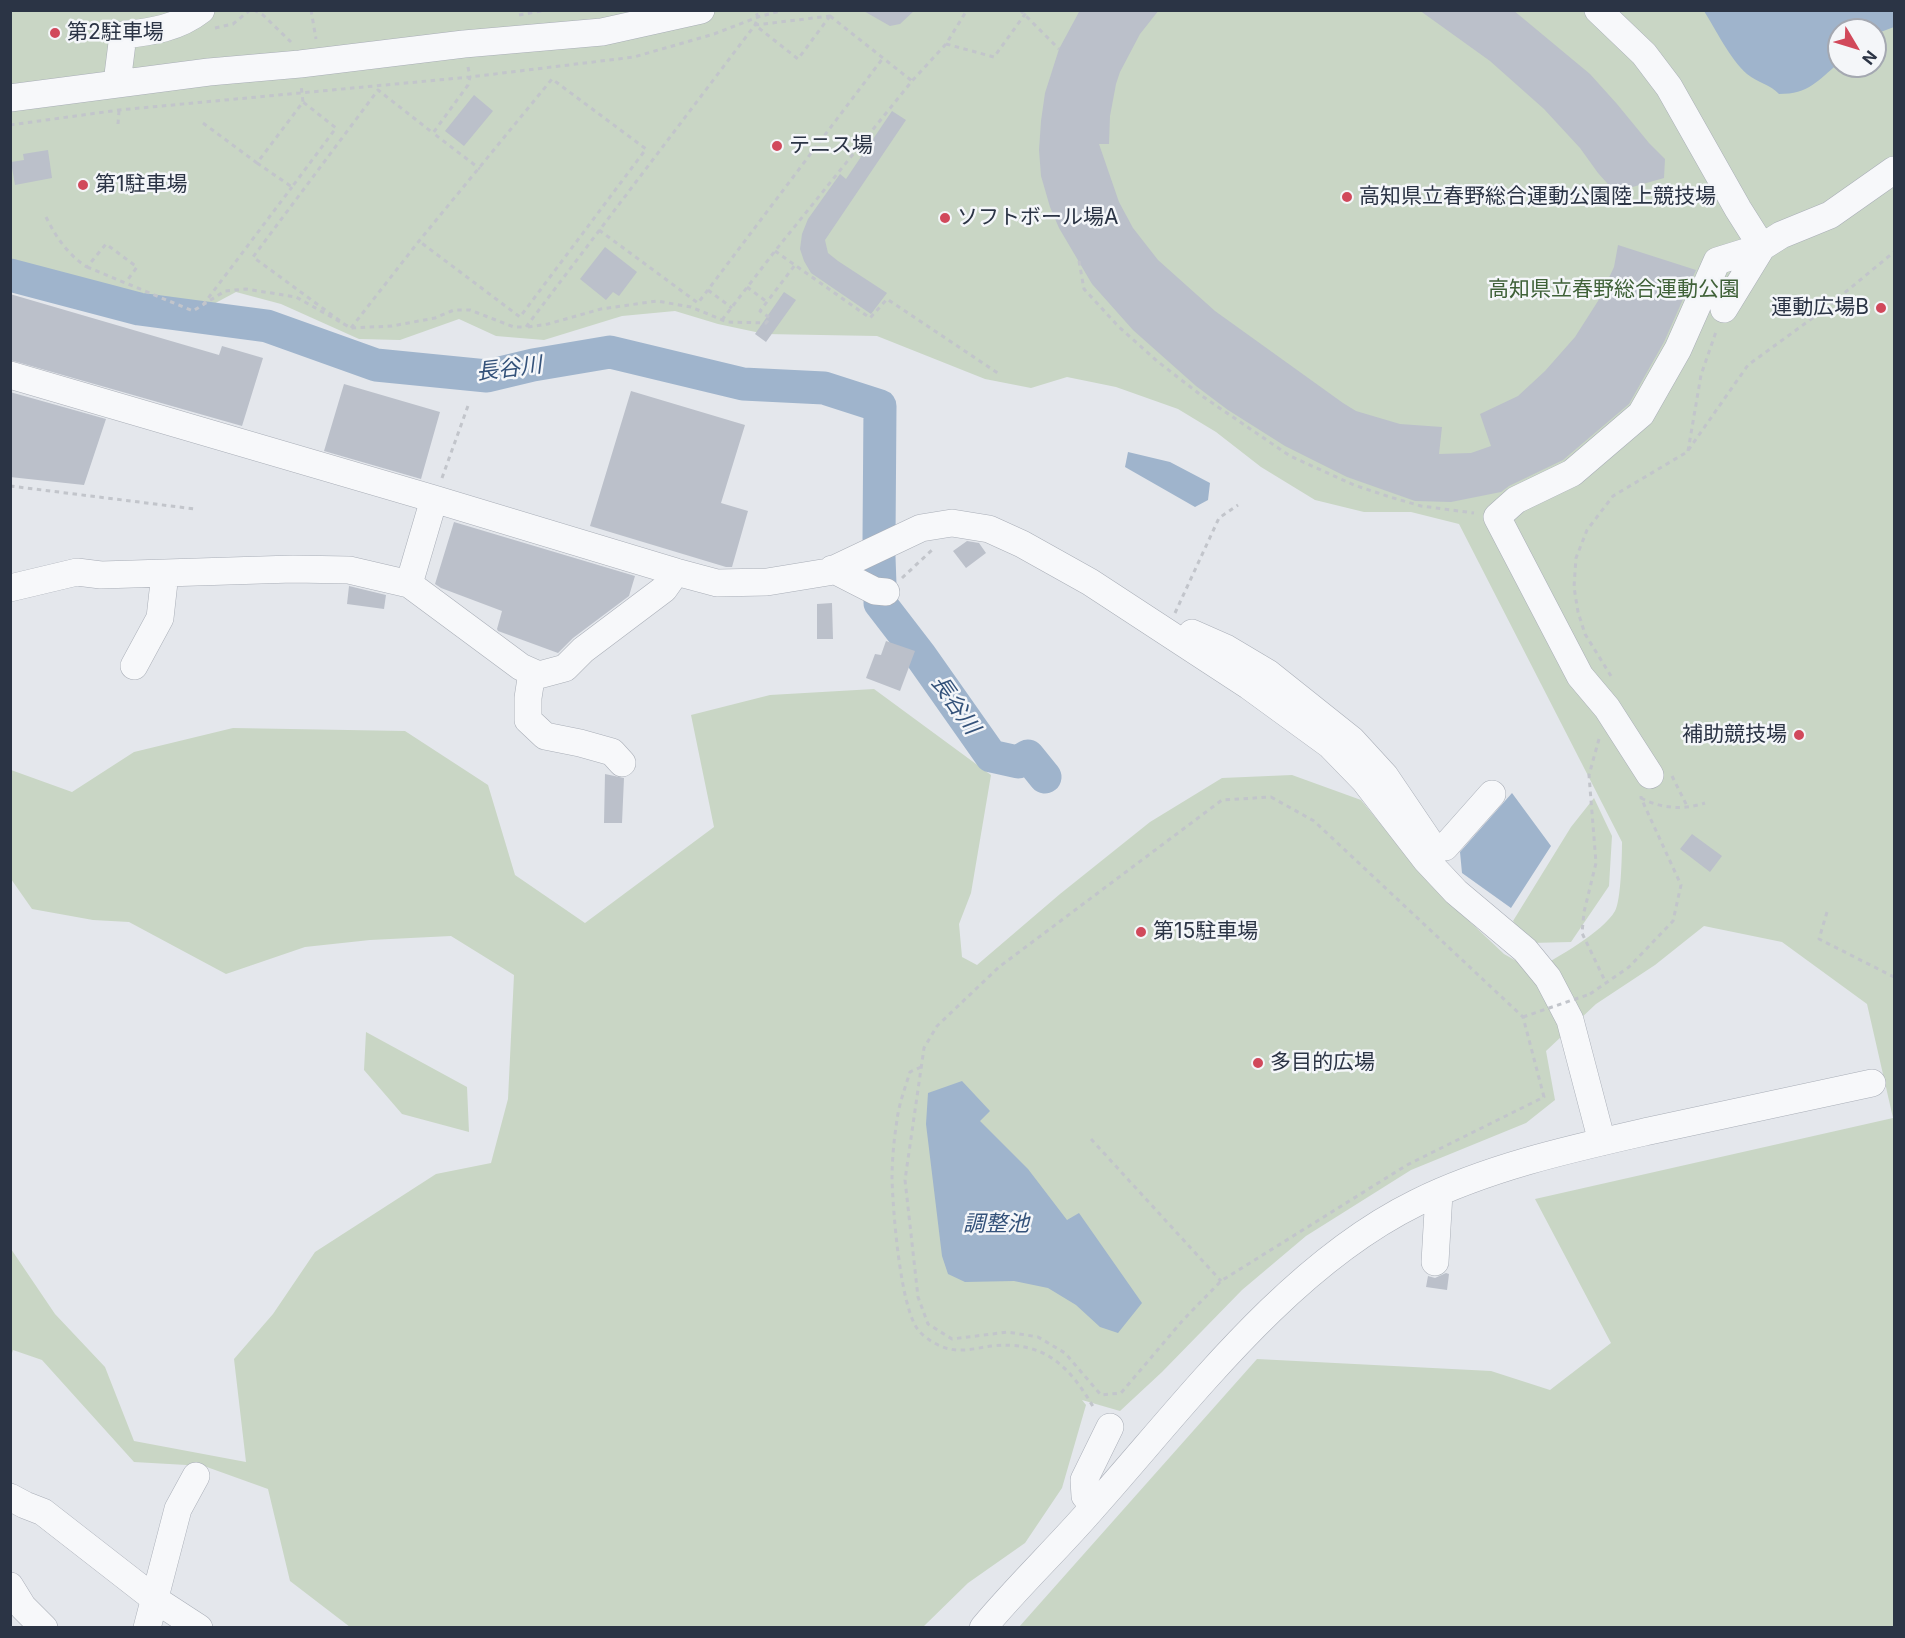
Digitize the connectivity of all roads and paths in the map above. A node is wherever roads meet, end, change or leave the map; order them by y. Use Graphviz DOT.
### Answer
graph roads {
  1 [pos="201,10"];
  2 [pos="254,10"];
  3 [pos="311,10"];
  4 [pos="701,10"];
  5 [pos="755,10"];
  6 [pos="784,10"];
  7 [pos="967,10"];
  8 [pos="1020,10"];
  9 [pos="1028,10"];
  10 [pos="1598,10"];
  11 [pos="1025,15"];
  12 [pos="830,16"];
  13 [pos="758,17"];
  14 [pos="755,25"];
  15 [pos="317,43"];
  16 [pos="464,44"];
  17 [pos="946,44"];
  18 [pos="1059,49"];
  19 [pos="297,54"];
  20 [pos="883,58"];
  21 [pos="470,77"];
  22 [pos="912,81"];
  23 [pos="117,84"];
  24 [pos="302,92"];
  25 [pos="10,98"];
  26 [pos="303,102"];
  27 [pos="119,110"];
  28 [pos="203,123"];
  29 [pos="118,124"];
  30 [pos="10,125"];
  31 [pos="433,133"];
  32 [pos="257,163"];
  33 [pos="480,169"];
  34 [pos="1894,170"];
  35 [pos="292,186"];
  36 [pos="46,217"];
  37 [pos="599,230"];
  38 [pos="419,241"];
  39 [pos="1771,241"];
  40 [pos="775,251"];
  41 [pos="1894,252"];
  42 [pos="1079,261"];
  43 [pos="795,265"];
  44 [pos="87,267"];
  45 [pos="126,282"];
  46 [pos="747,287"];
  47 [pos="708,290"];
  48 [pos="767,302"];
  49 [pos="201,307"];
  50 [pos="732,308"];
  51 [pos="1724,309"];
  52 [pos="722,320"];
  53 [pos="526,327"];
  54 [pos="351,328"];
  55 [pos="999,374"];
  56 [pos="10,375"];
  57 [pos="469,403"];
  58 [pos="1688,452"];
  59 [pos="10,486"];
  60 [pos="434,499"];
  61 [pos="1238,505"];
  62 [pos="195,509"];
  63 [pos="1497,518"];
  64 [pos="935,548"];
  65 [pos="832,570"];
  66 [pos="676,572"];
  67 [pos="165,573"];
  68 [pos="409,584"];
  69 [pos="10,588"];
  70 [pos="1100,589"];
  71 [pos="886,592"];
  72 [pos="1171,623"];
  73 [pos="134,666"];
  74 [pos="532,672"];
  75 [pos="1613,679"];
  76 [pos="1607,708"];
  77 [pos="622,763"];
  78 [pos="1654,783"];
  79 [pos="1492,794"];
  80 [pos="1706,803"];
  81 [pos="1688,808"];
  82 [pos="1827,912"];
  83 [pos="1894,977"];
  84 [pos="1606,983"];
  85 [pos="1523,1017"];
  86 [pos="921,1067"];
  87 [pos="1872,1083"];
  88 [pos="1090,1139"];
  89 [pos="1602,1142"];
  90 [pos="1439,1193"];
  91 [pos="1435,1262"];
  92 [pos="1221,1281"];
  93 [pos="1110,1427"];
  94 [pos="196,1476"];
  95 [pos="10,1497"];
  96 [pos="1096,1504"];
  97 [pos="10,1587"];
  98 [pos="156,1600"];
  99 [pos="44,1628"];
  100 [pos="147,1628"];
  101 [pos="199,1628"];
  102 [pos="983,1628"];
  1 -- 23 [label="street"];
  2 -- 19 [label="path"];
  3 -- 15 [label="path"];
  4 -- 16 [label="street"];
  5 -- 13 [label="path"];
  6 -- 13 [label="path"];
  7 -- 17 [label="path"];
  8 -- 11 [label="path"];
  9 -- 11 [label="path"];
  10 -- 39 [label="street"];
  11 -- 17 [label="path"];
  11 -- 18 [label="path"];
  12 -- 14 [label="path"];
  12 -- 14 [label="path"];
  12 -- 20 [label="path"];
  13 -- 14 [label="path"];
  13 -- 21 [label="path"];
  14 -- 53 [label="path"];
  16 -- 19 [label="street"];
  16 -- 21 [label="path"];
  17 -- 22 [label="path"];
  19 -- 23 [label="street"];
  19 -- 24 [label="path"];
  20 -- 22 [label="path"];
  20 -- 47 [label="path"];
  21 -- 24 [label="path"];
  21 -- 31 [label="path"];
  22 -- 40 [label="path"];
  23 -- 25 [label="street"];
  24 -- 26 [label="path"];
  24 -- 27 [label="path"];
  26 -- 32 [label="path"];
  26 -- 35 [label="path"];
  27 -- 29 [label="path"];
  27 -- 30 [label="path"];
  28 -- 32 [label="path"];
  31 -- 33 [label="path"];
  31 -- 54 [label="path"];
  32 -- 35 [label="path"];
  33 -- 38 [label="path"];
  33 -- 38 [label="path"];
  34 -- 39 [label="street"];
  35 -- 49 [label="path"];
  36 -- 44 [label="path"];
  37 -- 47 [label="path"];
  38 -- 54 [label="path"];
  39 -- 51 [label="street"];
  39 -- 63 [label="street"];
  40 -- 43 [label="path"];
  40 -- 46 [label="path"];
  41 -- 58 [label="path"];
  42 -- 63 [label="path"];
  43 -- 48 [label="path"];
  43 -- 55 [label="path"];
  44 -- 45 [label="path"];
  44 -- 45 [label="path"];
  45 -- 49 [label="path"];
  46 -- 48 [label="path"];
  46 -- 50 [label="path"];
  47 -- 50 [label="path"];
  48 -- 52 [label="path"];
  49 -- 54 [label="path"];
  50 -- 52 [label="path"];
  51 -- 58 [label="path"];
  52 -- 53 [label="path"];
  53 -- 54 [label="path"];
  56 -- 60 [label="street"];
  57 -- 60 [label="path"];
  58 -- 75 [label="path"];
  59 -- 62 [label="path"];
  60 -- 66 [label="street"];
  60 -- 68 [label="street"];
  61 -- 72 [label="path"];
  63 -- 76 [label="street"];
  64 -- 71 [label="path"];
  65 -- 66 [label="street"];
  65 -- 70 [label="street"];
  65 -- 71 [label="street"];
  66 -- 74 [label="street"];
  67 -- 68 [label="street"];
  67 -- 69 [label="street"];
  67 -- 73 [label="street"];
  68 -- 74 [label="street"];
  70 -- 72 [label="street"];
  70 -- 89 [label="street"];
  72 -- 79 [label="street"];
  74 -- 77 [label="street"];
  76 -- 78 [label="street"];
  76 -- 84 [label="path"];
  78 -- 81 [label="path"];
  78 -- 81 [label="path"];
  78 -- 84 [label="path"];
  80 -- 81 [label="path"];
  82 -- 83 [label="path"];
  84 -- 85 [label="path, bridge"];
  85 -- 86 [label="path"];
  85 -- 92 [label="path"];
  86 -- 92 [label="path"];
  86 -- 93 [label="path"];
  87 -- 89 [label="street"];
  88 -- 92 [label="path"];
  89 -- 90 [label="street"];
  90 -- 91 [label="street"];
  90 -- 96 [label="street"];
  93 -- 96 [label="street"];
  94 -- 98 [label="street"];
  95 -- 98 [label="street"];
  96 -- 102 [label="street"];
  97 -- 99 [label="street"];
  98 -- 100 [label="street"];
  98 -- 101 [label="street"];
}
